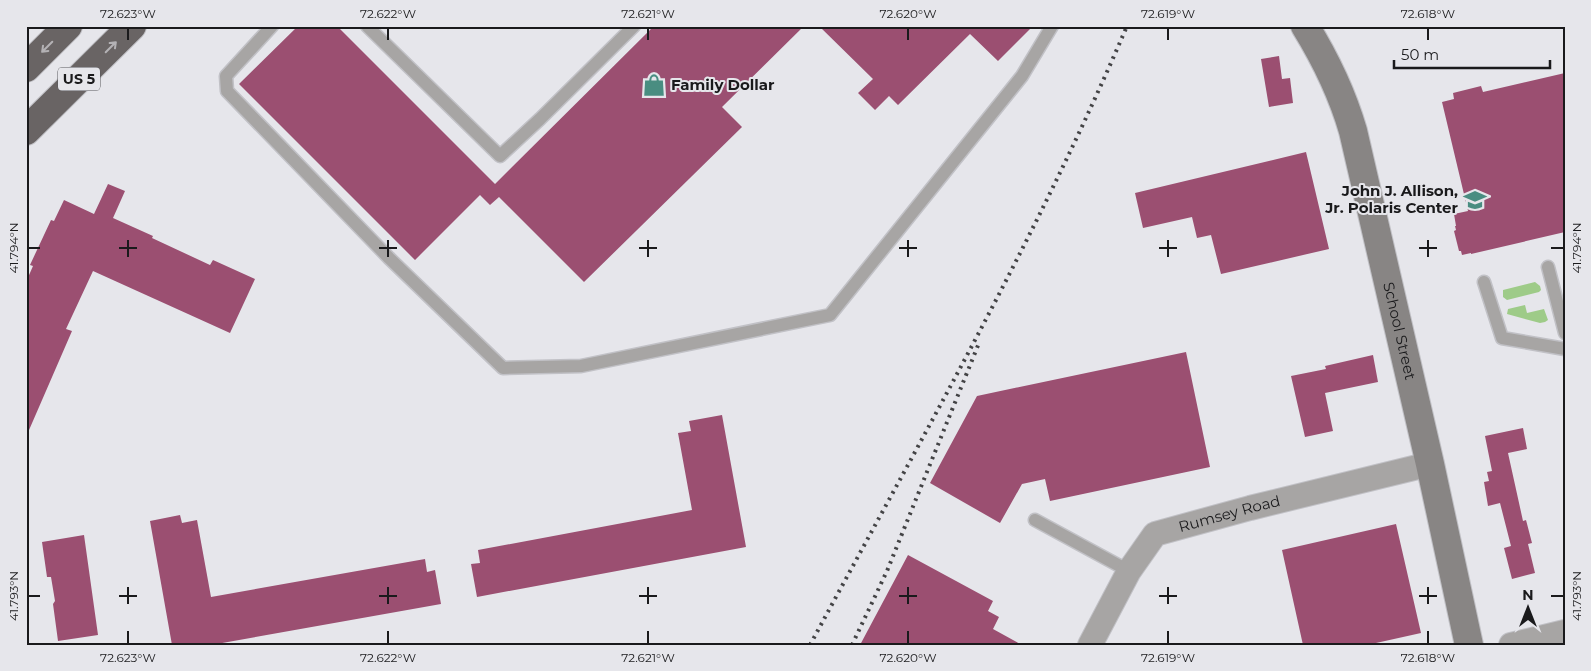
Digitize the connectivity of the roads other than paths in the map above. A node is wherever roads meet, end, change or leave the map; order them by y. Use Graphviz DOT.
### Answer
graph roads {
  1 [pos="68,26"];
  2 [pos="132,26"];
  3 [pos="272,26"];
  4 [pos="367,26"];
  5 [pos="634,26"];
  6 [pos="1052,26"];
  7 [pos="1305,26"];
  8 [pos="26,68"];
  9 [pos="26,131"];
  10 [pos="1548,267"];
  11 [pos="1484,282"];
  12 [pos="1565,333"];
  13 [pos="1565,349"];
  14 [pos="1430,464"];
  15 [pos="1035,520"];
  16 [pos="1129,571"];
  17 [pos="1565,632"];
  18 [pos="1090,645"];
  19 [pos="1469,645"];
  20 [pos="1511,645"];
  1 -- 8 [label="highway, US 5, one-way"];
  9 -- 2 [label="highway, US 5, one-way"];
  3 -- 6 [label="lane"];
  4 -- 5 [label="lane"];
  7 -- 14 [label="main road, School Street"];
  10 -- 12 [label="lane"];
  11 -- 13 [label="lane"];
  14 -- 16 [label="street, Rumsey Road"];
  14 -- 19 [label="main road, School Street"];
  15 -- 16 [label="lane"];
  16 -- 18 [label="street, Rumsey Road"];
  17 -- 20 [label="street"];
}
